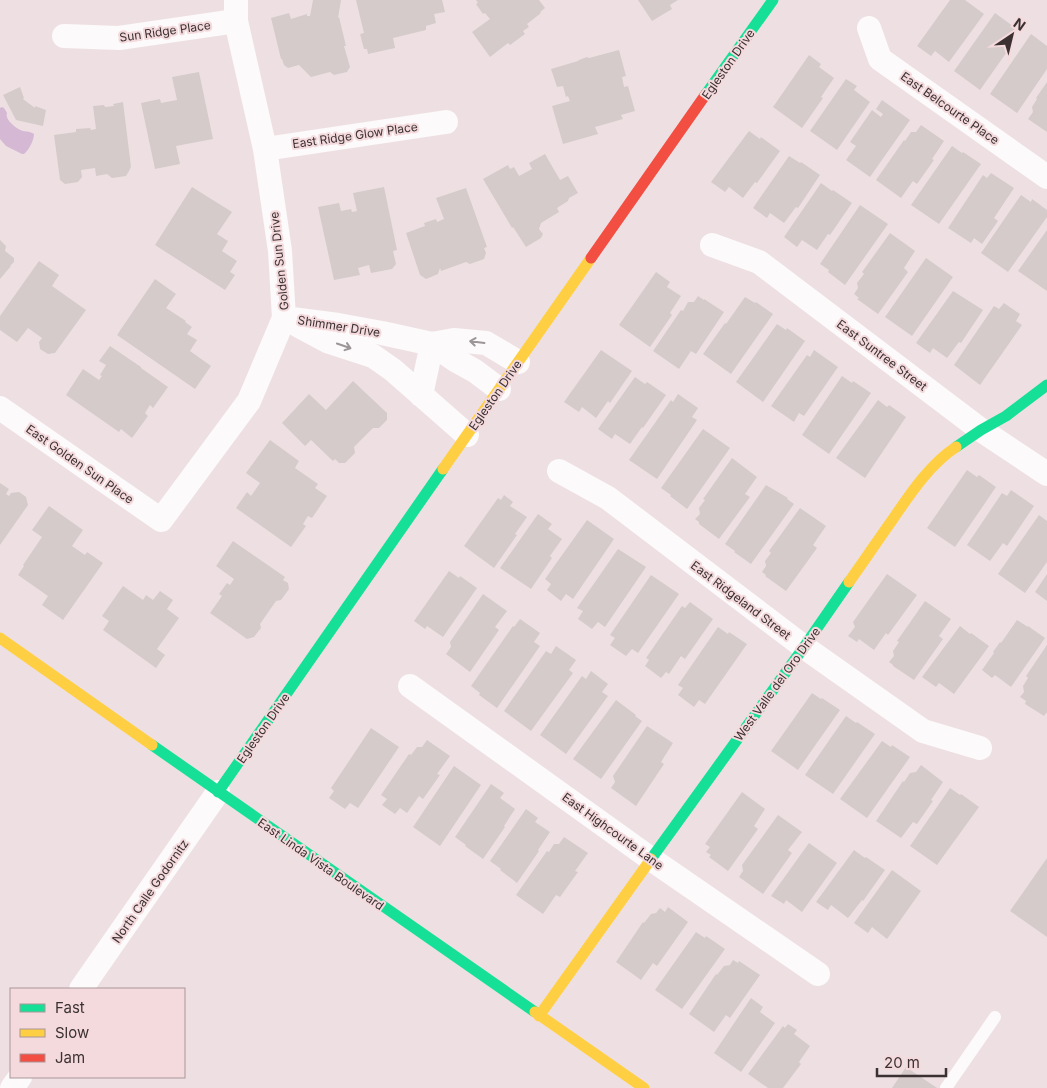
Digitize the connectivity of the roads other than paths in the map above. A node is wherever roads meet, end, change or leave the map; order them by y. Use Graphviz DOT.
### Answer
graph roads {
  1 [pos="773,0"];
  2 [pos="236,11"];
  3 [pos="869,28"];
  4 [pos="64,36"];
  5 [pos="446,122"];
  6 [pos="264,149"];
  7 [pos="1047,176"];
  8 [pos="712,245"];
  9 [pos="284,318"];
  10 [pos="432,344"];
  11 [pos="518,362"];
  12 [pos="1047,385"];
  13 [pos="499,389"];
  14 [pos="421,395"];
  15 [pos="0,408"];
  16 [pos="981,430"];
  17 [pos="467,435"];
  18 [pos="559,471"];
  19 [pos="1047,474"];
  20 [pos="161,520"];
  21 [pos="0,638"];
  22 [pos="804,647"];
  23 [pos="410,686"];
  24 [pos="980,748"];
  25 [pos="218,792"];
  26 [pos="651,859"];
  27 [pos="818,974"];
  28 [pos="82,988"];
  29 [pos="539,1016"];
  30 [pos="995,1017"];
  31 [pos="644,1088"];
  32 [pos="946,1088"];
  1 -- 11 [label="street, Egleston Drive"];
  2 -- 4 [label="street, Sun Ridge Place"];
  2 -- 6 [label="street, Golden Sun Drive"];
  3 -- 7 [label="street, East Belcourte Place"];
  5 -- 6 [label="street, East Ridge Glow Place"];
  6 -- 9 [label="street, Golden Sun Drive"];
  8 -- 16 [label="street, East Suntree Street"];
  9 -- 10 [label="street, Shimmer Drive"];
  9 -- 14 [label="street, Shimmer Drive, one-way"];
  9 -- 20 [label="street, Golden Sun Drive"];
  11 -- 10 [label="street, Shimmer Drive, one-way"];
  10 -- 13 [label="street, Shimmer Drive"];
  10 -- 14 [label="street"];
  11 -- 13 [label="street, Egleston Drive"];
  12 -- 16 [label="street, West Valle del Oro Drive"];
  13 -- 17 [label="street, Egleston Drive"];
  14 -- 17 [label="street, Shimmer Drive"];
  15 -- 20 [label="street, East Golden Sun Place"];
  16 -- 19 [label="street, East Suntree Street"];
  16 -- 22 [label="street, West Valle del Oro Drive"];
  17 -- 25 [label="street, Egleston Drive"];
  18 -- 22 [label="street, East Ridgeland Street"];
  21 -- 25 [label="street, East Linda Vista Boulevard"];
  22 -- 24 [label="street, East Ridgeland Street"];
  22 -- 26 [label="street, West Valle del Oro Drive"];
  23 -- 26 [label="street, East Highcourte Lane"];
  25 -- 28 [label="street, North Calle Godornitz"];
  25 -- 29 [label="street, East Linda Vista Boulevard"];
  26 -- 27 [label="street, East Highcourte Lane"];
  26 -- 29 [label="street, West Valle del Oro Drive"];
  29 -- 31 [label="street, East Linda Vista Boulevard"];
  30 -- 32 [label="lane"];
}
